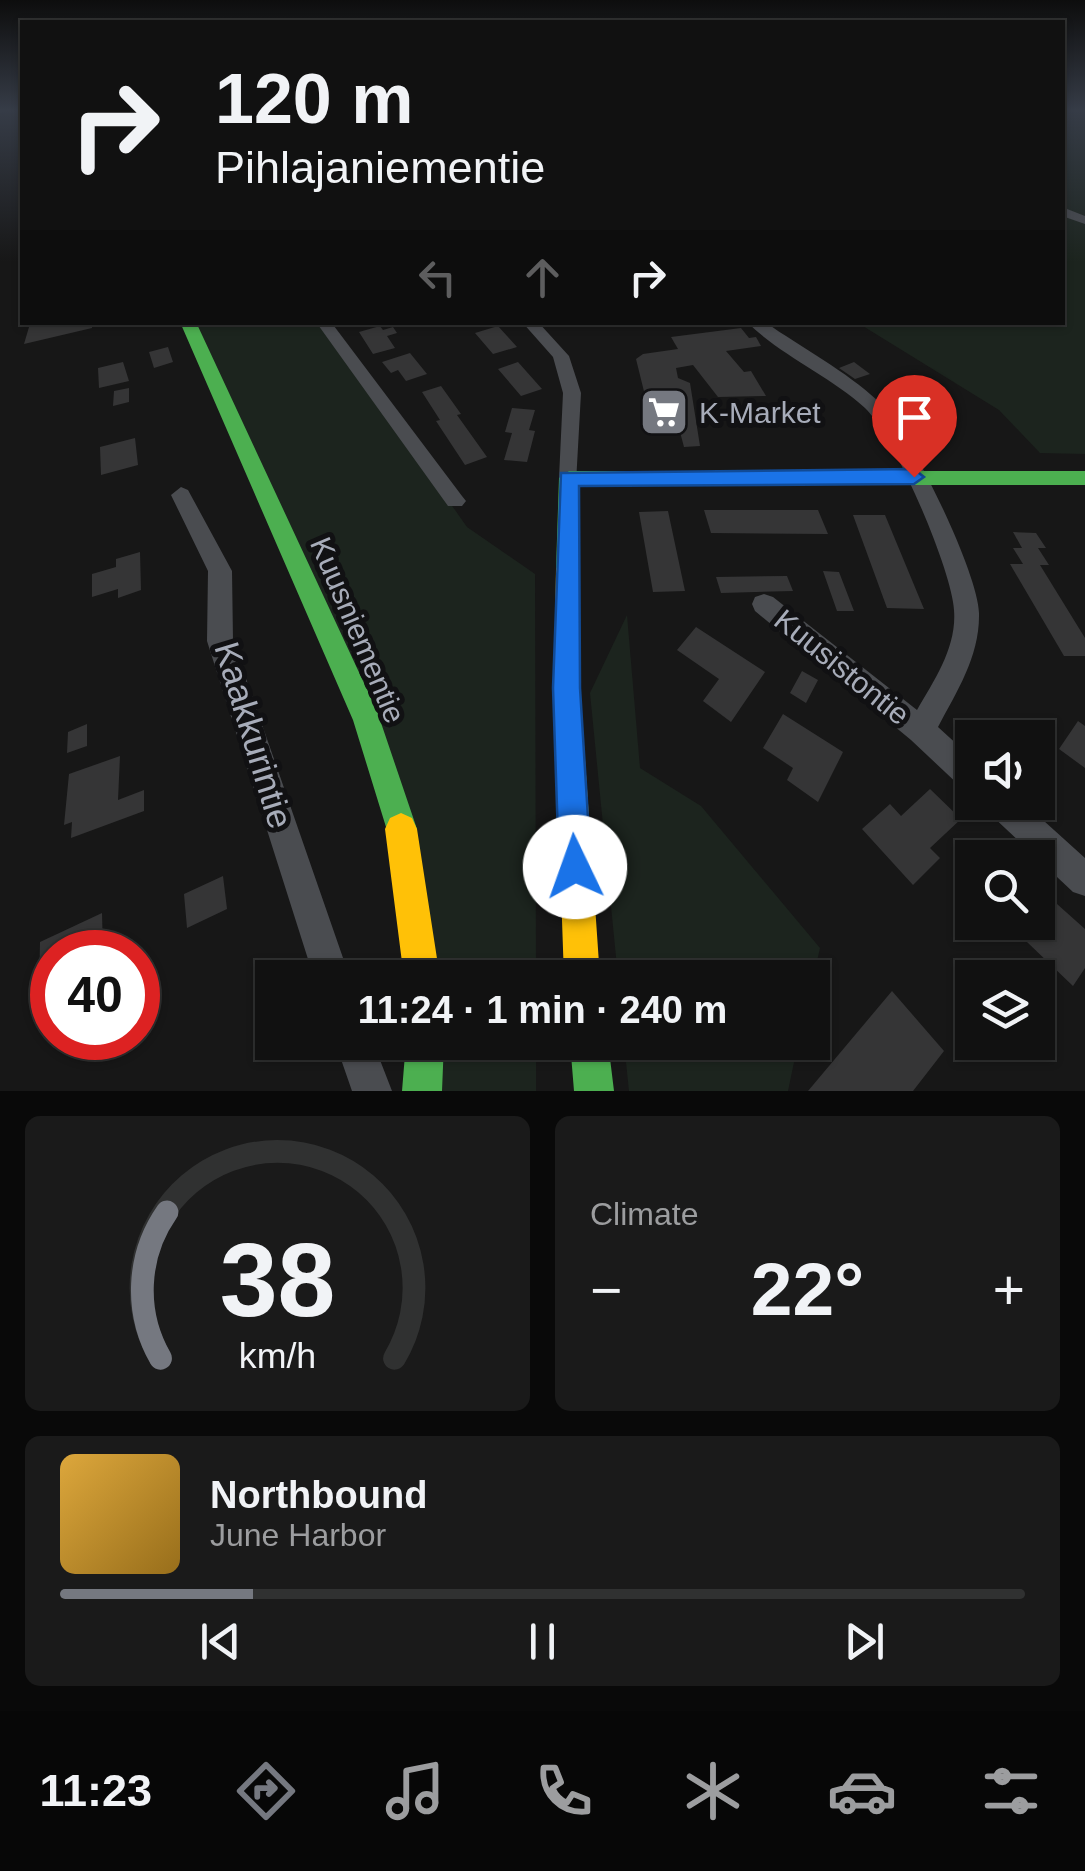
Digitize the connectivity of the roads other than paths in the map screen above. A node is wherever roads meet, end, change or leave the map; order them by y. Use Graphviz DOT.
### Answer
graph roads {
  1 [pos="189,325"];
  2 [pos="325,325"];
  3 [pos="532,325"];
  4 [pos="758,325"];
  5 [pos="914,477"];
  6 [pos="569,478"];
  7 [pos="1085,478"];
  8 [pos="181,495"];
  9 [pos="455,502"];
  10 [pos="764,604"];
  11 [pos="920,730"];
  12 [pos="955,762"];
  13 [pos="1020,820"];
  14 [pos="1085,880"];
  15 [pos="326,960"];
  16 [pos="419,960"];
  17 [pos="581,960"];
  18 [pos="361,1060"];
  19 [pos="425,1060"];
  20 [pos="591,1060"];
  21 [pos="372,1091"];
  22 [pos="422,1091"];
  23 [pos="594,1091"];
  1 -- 16 [label="street, Kuusniementie"];
  2 -- 9 [label="street"];
  3 -- 6 [label="street"];
  4 -- 5 [label="street, Kuusistontie"];
  5 -- 6 [label="street"];
  5 -- 7 [label="street"];
  5 -- 11 [label="street, Kuusistontie"];
  6 -- 17 [label="street"];
  8 -- 15 [label="street, Kaakkurintie"];
  10 -- 11 [label="street, Kuusistontie"];
  11 -- 12 [label="street, Kuusistontie"];
  13 -- 14 [label="street"];
  18 -- 21 [label="street"];
  19 -- 22 [label="street"];
  20 -- 23 [label="street"];
}
